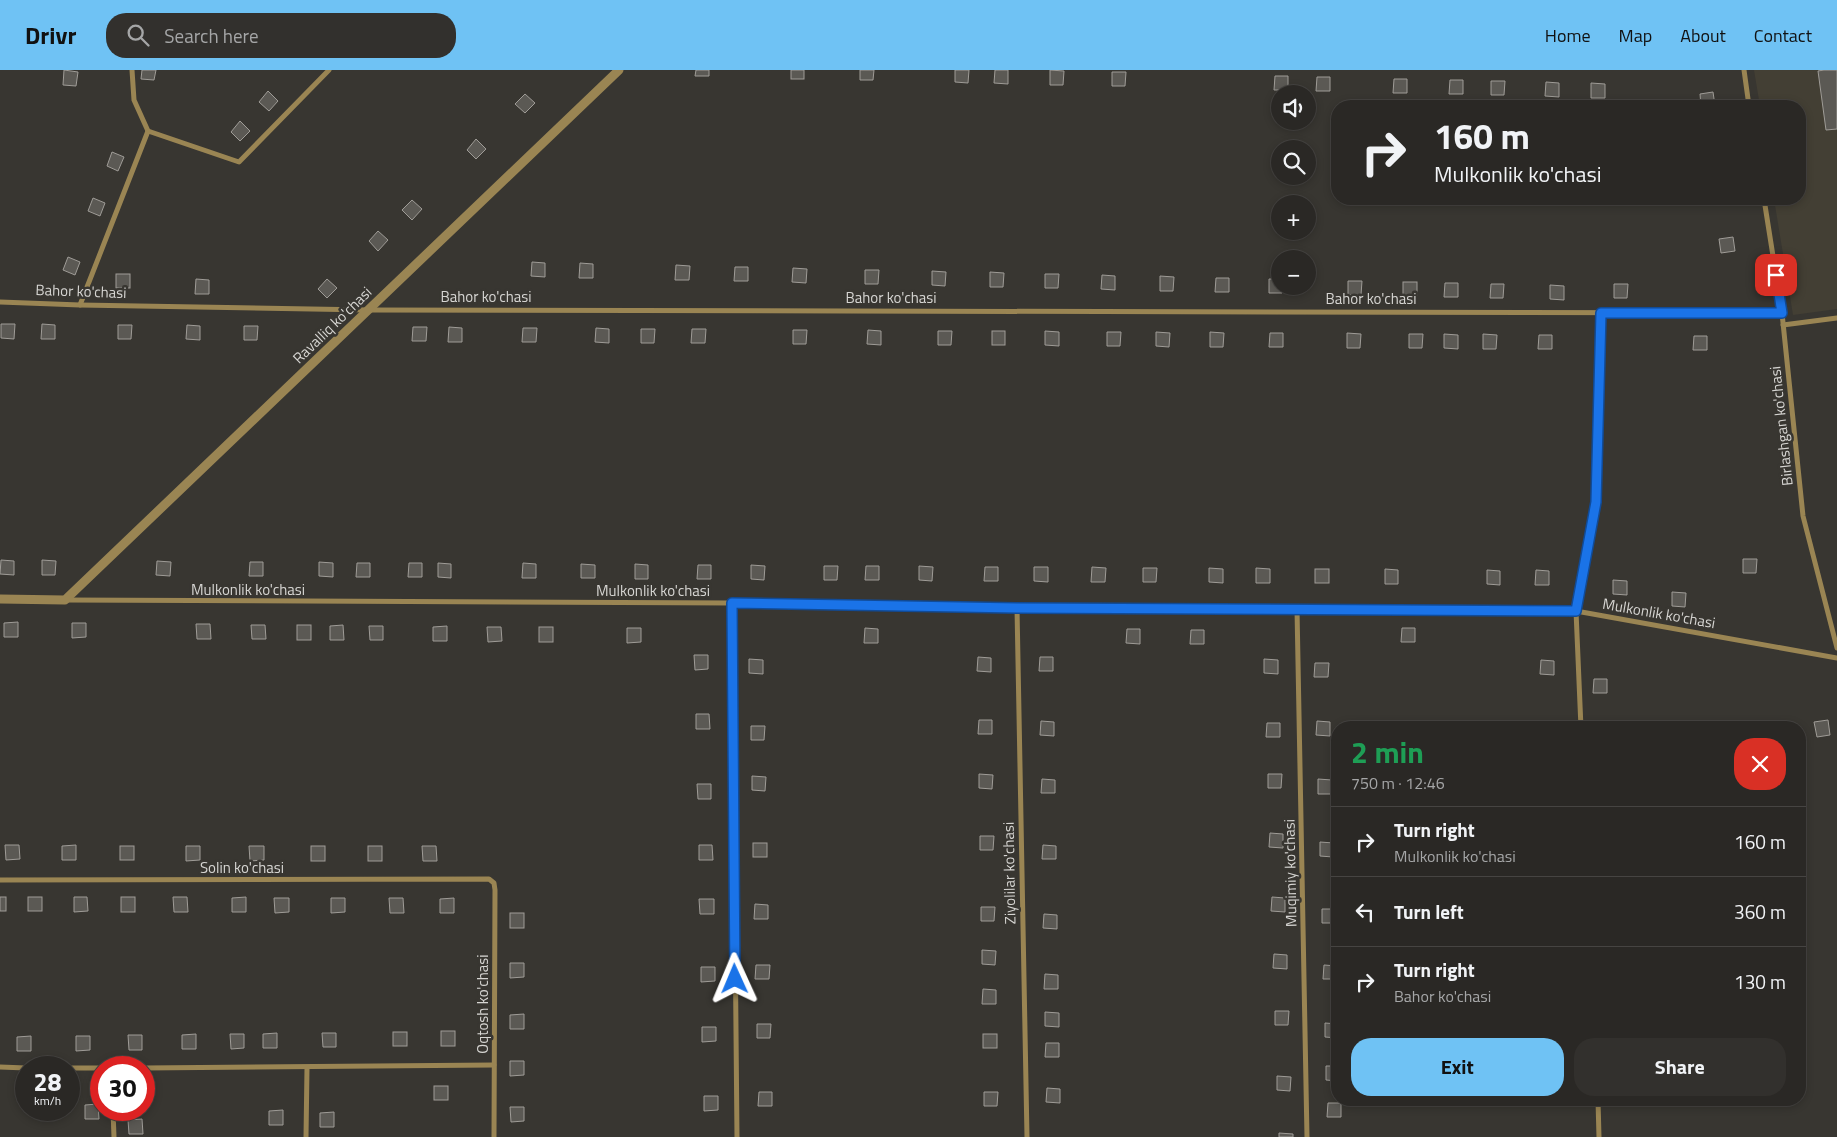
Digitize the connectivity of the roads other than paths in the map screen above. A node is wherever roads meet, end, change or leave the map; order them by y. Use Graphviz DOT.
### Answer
graph roads {
  1 [pos="132,70"];
  2 [pos="329,70"];
  3 [pos="619,70"];
  4 [pos="1744,70"];
  5 [pos="1748,100"];
  6 [pos="148,131"];
  7 [pos="1765,205"];
  8 [pos="0,302"];
  9 [pos="80,305"];
  10 [pos="368,310"];
  11 [pos="1601,313"];
  12 [pos="1782,313"];
  13 [pos="1837,318"];
  14 [pos="1783,325"];
  15 [pos="0,599"];
  16 [pos="65,600"];
  17 [pos="732,603"];
  18 [pos="1017,608"];
  19 [pos="1297,609"];
  20 [pos="1576,611"];
  21 [pos="1837,648"];
  22 [pos="1837,658"];
  23 [pos="1581,721"];
  24 [pos="484,879"];
  25 [pos="0,880"];
  26 [pos="494,1065"];
  27 [pos="0,1067"];
  28 [pos="15,1068"];
  29 [pos="155,1068"];
  30 [pos="307,1068"];
  31 [pos="1598,1106"];
  32 [pos="114,1121"];
  33 [pos="114,1137"];
  34 [pos="306,1137"];
  35 [pos="494,1137"];
  36 [pos="737,1137"];
  37 [pos="1026,1137"];
  38 [pos="1307,1137"];
  39 [pos="1599,1137"];
  1 -- 6 [label="street"];
  2 -- 6 [label="street"];
  3 -- 10 [label="street, Ravalliq ko'chasi"];
  4 -- 5 [label="street"];
  6 -- 9 [label="street"];
  7 -- 12 [label="street, Birlashgan ko'chasi"];
  8 -- 9 [label="street, Bahor ko'chasi"];
  9 -- 10 [label="street, Bahor ko'chasi"];
  10 -- 11 [label="street, Bahor ko'chasi"];
  10 -- 16 [label="street, Ravalliq ko'chasi"];
  11 -- 12 [label="street, Bahor ko'chasi"];
  11 -- 20 [label="street"];
  12 -- 14 [label="street, Birlashgan ko'chasi"];
  13 -- 14 [label="street"];
  14 -- 21 [label="street, Birlashgan ko'chasi"];
  15 -- 16 [label="street"];
  16 -- 17 [label="street, Mulkonlik ko'chasi"];
  17 -- 18 [label="street, Mulkonlik ko'chasi"];
  17 -- 36 [label="street"];
  18 -- 19 [label="street, Mulkonlik ko'chasi"];
  18 -- 37 [label="street, Ziyolilar ko'chasi"];
  19 -- 20 [label="street, Mulkonlik ko'chasi"];
  19 -- 38 [label="street, Muqimiy ko'chasi"];
  20 -- 22 [label="street, Mulkonlik ko'chasi"];
  20 -- 23 [label="street"];
  24 -- 25 [label="street, Solin ko'chasi"];
  24 -- 26 [label="street, Oqtosh ko'chasi"];
  26 -- 30 [label="street"];
  26 -- 35 [label="street, Oqtosh ko'chasi"];
  27 -- 28 [label="street"];
  29 -- 30 [label="street"];
  30 -- 34 [label="street"];
  31 -- 39 [label="street"];
  32 -- 33 [label="street"];
}
